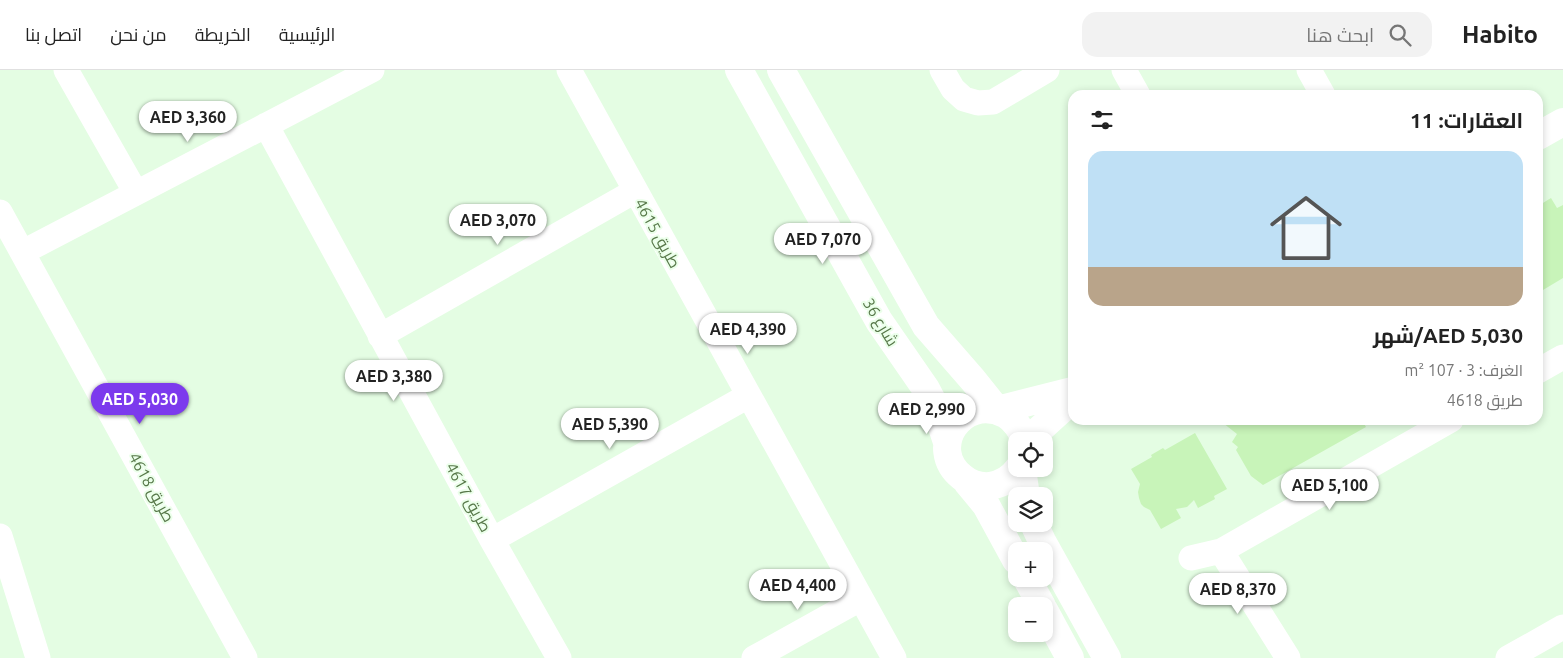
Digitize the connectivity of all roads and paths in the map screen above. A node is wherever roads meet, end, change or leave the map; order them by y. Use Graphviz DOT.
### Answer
graph roads {
  1 [pos="66,70"];
  2 [pos="372,70"];
  3 [pos="569,70"];
  4 [pos="739,70"];
  5 [pos="781,70"];
  6 [pos="942,70"];
  7 [pos="1047,70"];
  8 [pos="1124,70"];
  9 [pos="1309,70"];
  10 [pos="1135,90"];
  11 [pos="1320,90"];
  12 [pos="1563,122"];
  13 [pos="266,125"];
  14 [pos="1543,133"];
  15 [pos="635,191"];
  16 [pos="136,193"];
  17 [pos="0,212"];
  18 [pos="23,252"];
  19 [pos="380,336"];
  20 [pos="1563,357"];
  21 [pos="1543,368"];
  22 [pos="1068,392"];
  23 [pos="748,396"];
  24 [pos="1068,404"];
  25 [pos="997,410"];
  26 [pos="1442,425"];
  27 [pos="1020,432"];
  28 [pos="1037,432"];
  29 [pos="948,442"];
  30 [pos="1012,477"];
  31 [pos="967,482"];
  32 [pos="1038,532"];
  33 [pos="0,536"];
  34 [pos="492,540"];
  35 [pos="1008,545"];
  36 [pos="1221,551"];
  37 [pos="1191,558"];
  38 [pos="860,599"];
  39 [pos="1053,627"];
  40 [pos="1563,627"];
  41 [pos="38,658"];
  42 [pos="244,658"];
  43 [pos="559,658"];
  44 [pos="754,658"];
  45 [pos="894,658"];
  46 [pos="1070,658"];
  47 [pos="1107,658"];
  48 [pos="1288,658"];
  49 [pos="1508,658"];
  1 -- 16 [label="street"];
  2 -- 13 [label="street"];
  3 -- 15 [label="street, طريق 4615"];
  4 -- 29 [label="street, شارع 36"];
  5 -- 25 [label="street"];
  6 -- 7 [label="street"];
  8 -- 10 [label="street"];
  9 -- 11 [label="street"];
  12 -- 14 [label="street"];
  13 -- 16 [label="street"];
  13 -- 19 [label="street, طريق 4617"];
  15 -- 19 [label="street"];
  15 -- 23 [label="street, طريق 4615"];
  16 -- 18 [label="street"];
  17 -- 18 [label="street, طريق 4618"];
  18 -- 42 [label="street, طريق 4618"];
  19 -- 34 [label="street, طريق 4617"];
  20 -- 21 [label="street"];
  22 -- 25 [label="street"];
  23 -- 34 [label="street"];
  23 -- 38 [label="street, طريق 4615"];
  24 -- 28 [label="street"];
  25 -- 27 [label="street"];
  25 -- 29 [label="street"];
  26 -- 36 [label="street"];
  29 -- 31 [label="street, شارع 36"];
  30 -- 31 [label="street"];
  31 -- 35 [label="street"];
  32 -- 47 [label="street"];
  33 -- 41 [label="street"];
  34 -- 43 [label="street, طريق 4617"];
  36 -- 37 [label="street"];
  36 -- 48 [label="street"];
  38 -- 44 [label="street"];
  38 -- 45 [label="street, طريق 4615"];
  39 -- 46 [label="street"];
  40 -- 49 [label="street"];
}
